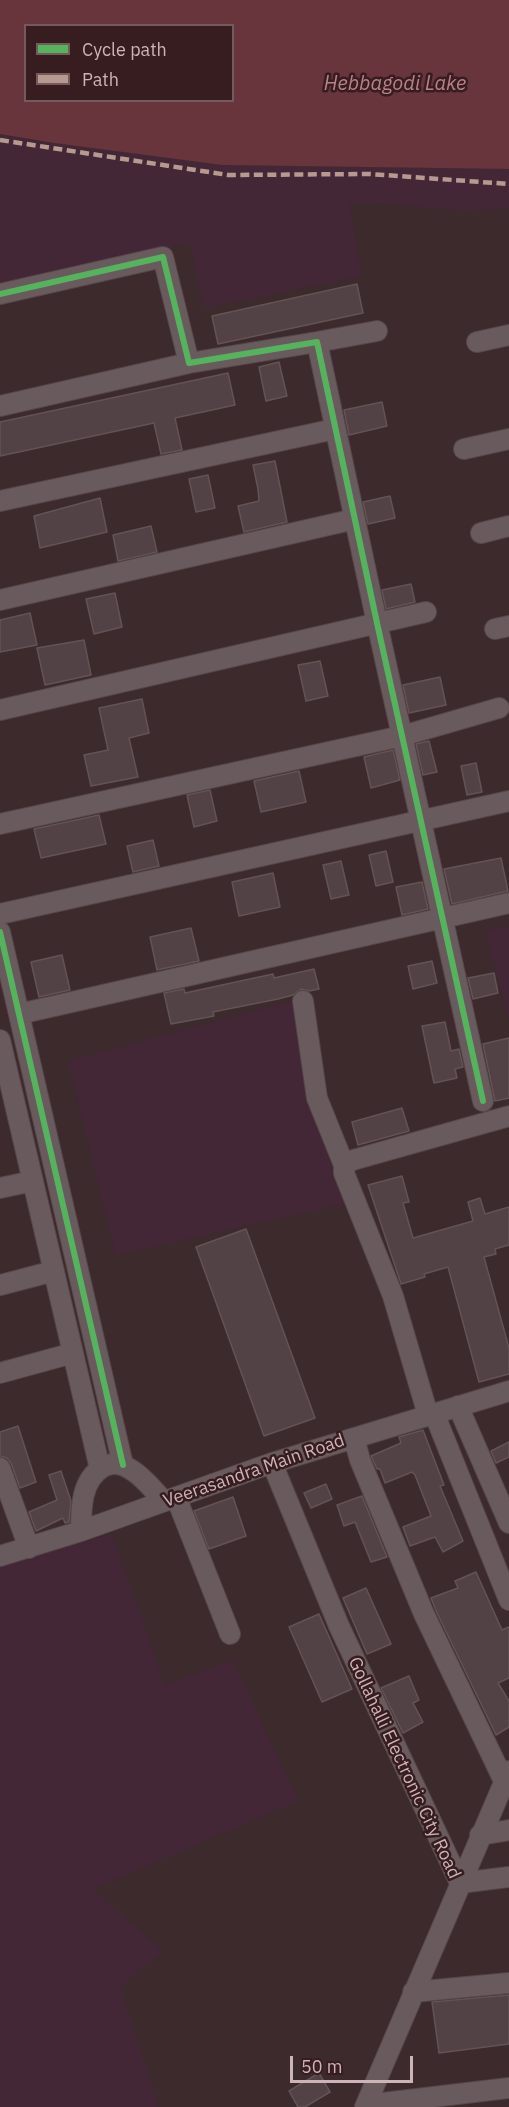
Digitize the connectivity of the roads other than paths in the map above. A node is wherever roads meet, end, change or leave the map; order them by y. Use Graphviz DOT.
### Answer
graph roads {
  1 [pos="0,294"];
  2 [pos="377,331"];
  3 [pos="509,335"];
  4 [pos="317,342"];
  5 [pos="477,342"];
  6 [pos="189,363"];
  7 [pos="0,406"];
  8 [pos="335,429"];
  9 [pos="509,439"];
  10 [pos="464,448"];
  11 [pos="0,501"];
  12 [pos="355,519"];
  13 [pos="509,526"];
  14 [pos="481,533"];
  15 [pos="0,600"];
  16 [pos="426,612"];
  17 [pos="377,623"];
  18 [pos="499,708"];
  19 [pos="0,710"];
  20 [pos="402,736"];
  21 [pos="509,801"];
  22 [pos="421,821"];
  23 [pos="0,824"];
  24 [pos="509,903"];
  25 [pos="0,914"];
  26 [pos="443,918"];
  27 [pos="0,932"];
  28 [pos="303,1001"];
  29 [pos="20,1014"];
  30 [pos="0,1040"];
  31 [pos="4,1080"];
  32 [pos="483,1101"];
  33 [pos="509,1116"];
  34 [pos="344,1165"];
  35 [pos="33,1181"];
  36 [pos="0,1188"];
  37 [pos="54,1271"];
  38 [pos="0,1285"];
  39 [pos="75,1361"];
  40 [pos="100,1363"];
  41 [pos="0,1373"];
  42 [pos="509,1391"];
  43 [pos="458,1406"];
  44 [pos="431,1414"];
  45 [pos="354,1438"];
  46 [pos="272,1463"];
  47 [pos="123,1465"];
  48 [pos="0,1468"];
  49 [pos="100,1469"];
  50 [pos="170,1499"];
  51 [pos="509,1523"];
  52 [pos="81,1531"];
  53 [pos="29,1548"];
  54 [pos="0,1556"];
  55 [pos="509,1600"];
  56 [pos="230,1634"];
  57 [pos="506,1776"];
  58 [pos="509,1830"];
  59 [pos="480,1836"];
  60 [pos="509,1878"];
  61 [pos="460,1882"];
  62 [pos="509,1983"];
  63 [pos="413,1992"];
  64 [pos="509,2088"];
  65 [pos="365,2106"];
  1 -- 6 [label="street"];
  2 -- 4 [label="street"];
  3 -- 5 [label="street"];
  4 -- 6 [label="street"];
  4 -- 8 [label="street"];
  6 -- 7 [label="street"];
  8 -- 11 [label="street"];
  8 -- 12 [label="street"];
  9 -- 10 [label="street"];
  12 -- 15 [label="street"];
  12 -- 17 [label="street"];
  13 -- 14 [label="street"];
  16 -- 17 [label="street"];
  17 -- 19 [label="street"];
  17 -- 20 [label="street"];
  18 -- 20 [label="street"];
  20 -- 22 [label="street"];
  20 -- 23 [label="street"];
  21 -- 22 [label="street"];
  22 -- 25 [label="street"];
  22 -- 26 [label="street"];
  24 -- 26 [label="street"];
  26 -- 29 [label="street"];
  26 -- 32 [label="street"];
  27 -- 29 [label="street"];
  28 -- 34 [label="street"];
  29 -- 40 [label="street"];
  30 -- 31 [label="street"];
  31 -- 35 [label="street"];
  33 -- 34 [label="street"];
  34 -- 44 [label="street"];
  35 -- 36 [label="street"];
  35 -- 37 [label="street"];
  37 -- 38 [label="street"];
  37 -- 39 [label="street"];
  39 -- 40 [label="street"];
  39 -- 41 [label="street"];
  39 -- 49 [label="street"];
  40 -- 47 [label="street"];
  42 -- 43 [label="street, Veerasandra Main Road"];
  43 -- 44 [label="street, Veerasandra Main Road"];
  43 -- 51 [label="street"];
  44 -- 45 [label="street, Veerasandra Main Road"];
  44 -- 55 [label="street"];
  45 -- 46 [label="street, Veerasandra Main Road"];
  45 -- 57 [label="street"];
  46 -- 50 [label="street, Veerasandra Main Road"];
  46 -- 61 [label="street, Gollahalli Electronic City Road"];
  47 -- 49 [label="street"];
  47 -- 50 [label="street"];
  48 -- 53 [label="street"];
  49 -- 52 [label="street"];
  50 -- 52 [label="street, Veerasandra Main Road"];
  50 -- 56 [label="street"];
  52 -- 53 [label="street, Veerasandra Main Road"];
  53 -- 54 [label="street, Veerasandra Main Road"];
  57 -- 59 [label="street"];
  58 -- 59 [label="street"];
  59 -- 61 [label="street"];
  60 -- 61 [label="street"];
  61 -- 63 [label="street, Gollahalli Electronic City Road"];
  62 -- 63 [label="street"];
  63 -- 65 [label="street, Gollahalli Electronic City Road"];
  64 -- 65 [label="street"];
}
